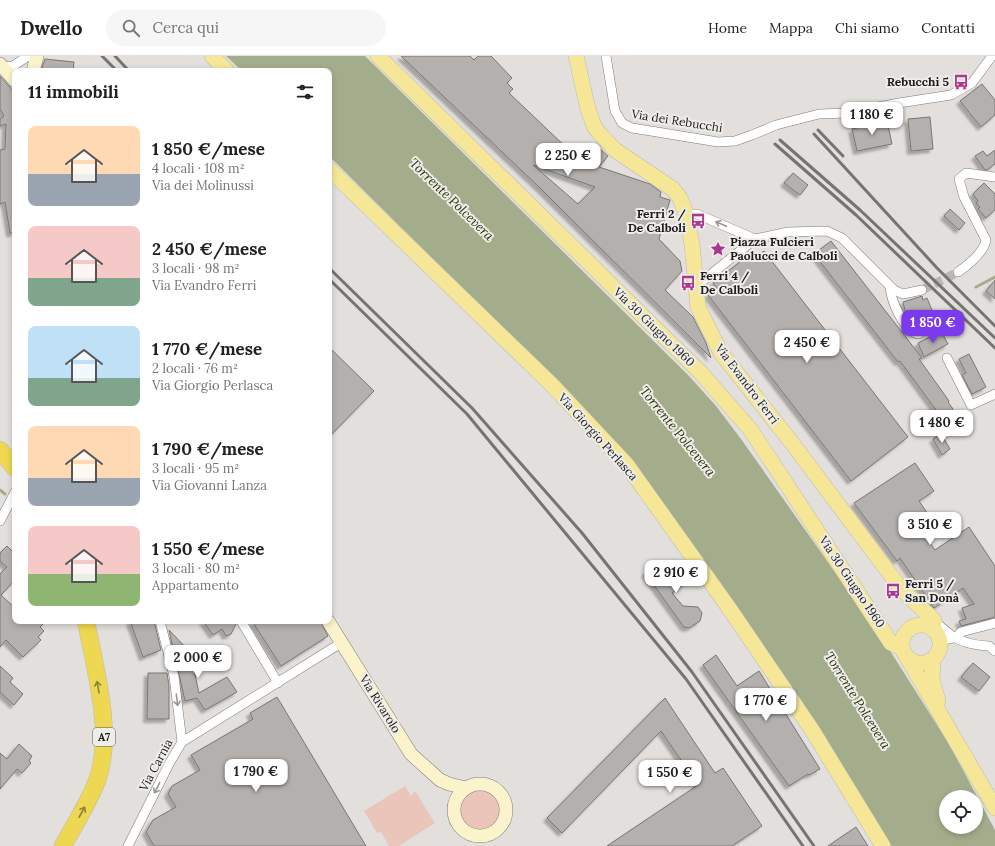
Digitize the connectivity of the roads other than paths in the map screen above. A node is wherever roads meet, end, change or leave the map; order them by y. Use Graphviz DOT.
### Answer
graph roads {
  1 [pos="34,56"];
  2 [pos="212,56"];
  3 [pos="378,56"];
  4 [pos="576,56"];
  5 [pos="606,56"];
  6 [pos="992,56"];
  7 [pos="2,65"];
  8 [pos="33,68"];
  9 [pos="224,68"];
  10 [pos="12,77"];
  11 [pos="332,172"];
  12 [pos="995,177"];
  13 [pos="686,214"];
  14 [pos="755,239"];
  15 [pos="958,272"];
  16 [pos="695,287"];
  17 [pos="890,287"];
  18 [pos="922,290"];
  19 [pos="919,334"];
  20 [pos="947,358"];
  21 [pos="995,394"];
  22 [pos="0,450"];
  23 [pos="12,464"];
  24 [pos="12,498"];
  25 [pos="0,521"];
  26 [pos="910,598"];
  27 [pos="995,623"];
  28 [pos="87,624"];
  29 [pos="161,624"];
  30 [pos="243,624"];
  31 [pos="330,624"];
  32 [pos="910,630"];
  33 [pos="943,633"];
  34 [pos="887,635"];
  35 [pos="341,643"];
  36 [pos="993,648"];
  37 [pos="905,654"];
  38 [pos="933,659"];
  39 [pos="278,683"];
  40 [pos="941,715"];
  41 [pos="182,742"];
  42 [pos="440,780"];
  43 [pos="466,788"];
  44 [pos="995,794"];
  45 [pos="455,806"];
  46 [pos="995,808"];
  47 [pos="469,834"];
  48 [pos="490,834"];
  49 [pos="63,846"];
  50 [pos="128,846"];
  51 [pos="474,846"];
  52 [pos="482,846"];
  53 [pos="883,846"];
  1 -- 7 [label="street"];
  1 -- 8 [label="main road"];
  2 -- 9 [label="main road"];
  3 -- 34 [label="main road, Via 30 Giugno 1960"];
  4 -- 13 [label="main road, Via Evandro Ferri"];
  5 -- 6 [label="street, Via dei Rebucchi"];
  7 -- 10 [label="main road"];
  11 -- 53 [label="main road, Via Giorgio Perlasca"];
  12 -- 15 [label="street"];
  14 -- 13 [label="street, one-way"];
  13 -- 16 [label="main road, Via Evandro Ferri"];
  14 -- 16 [label="street"];
  14 -- 17 [label="street"];
  16 -- 26 [label="main road, Via Evandro Ferri"];
  17 -- 18 [label="street"];
  17 -- 19 [label="street"];
  20 -- 21 [label="street"];
  22 -- 23 [label="highway"];
  24 -- 25 [label="street"];
  26 -- 32 [label="main road"];
  26 -- 33 [label="main road, Via Evandro Ferri"];
  27 -- 33 [label="street"];
  49 -- 28 [label="highway, A7, one-way"];
  29 -- 41 [label="street, Via Carnia, one-way"];
  30 -- 39 [label="street"];
  31 -- 35 [label="main road, Via Rivarolo"];
  32 -- 33 [label="main road"];
  32 -- 34 [label="main road, Via 30 Giugno 1960"];
  32 -- 37 [label="main road"];
  33 -- 36 [label="street"];
  33 -- 38 [label="main road"];
  34 -- 37 [label="main road, Via 30 Giugno 1960"];
  35 -- 39 [label="street"];
  35 -- 42 [label="main road, Via Rivarolo"];
  37 -- 38 [label="main road"];
  37 -- 40 [label="main road"];
  38 -- 40 [label="main road"];
  39 -- 41 [label="street"];
  40 -- 44 [label="street"];
  40 -- 46 [label="main road"];
  41 -- 50 [label="street, Via Carnia, one-way"];
  42 -- 43 [label="main road, Via Rivarolo"];
  42 -- 45 [label="main road, Via Rivarolo"];
  43 -- 45 [label="main road"];
  43 -- 48 [label="main road, Via Rivarolo"];
  45 -- 47 [label="main road, Via Rivarolo"];
  47 -- 48 [label="main road"];
  47 -- 51 [label="main road, Via Rivarolo"];
  48 -- 52 [label="main road, Via Rivarolo"];
}
